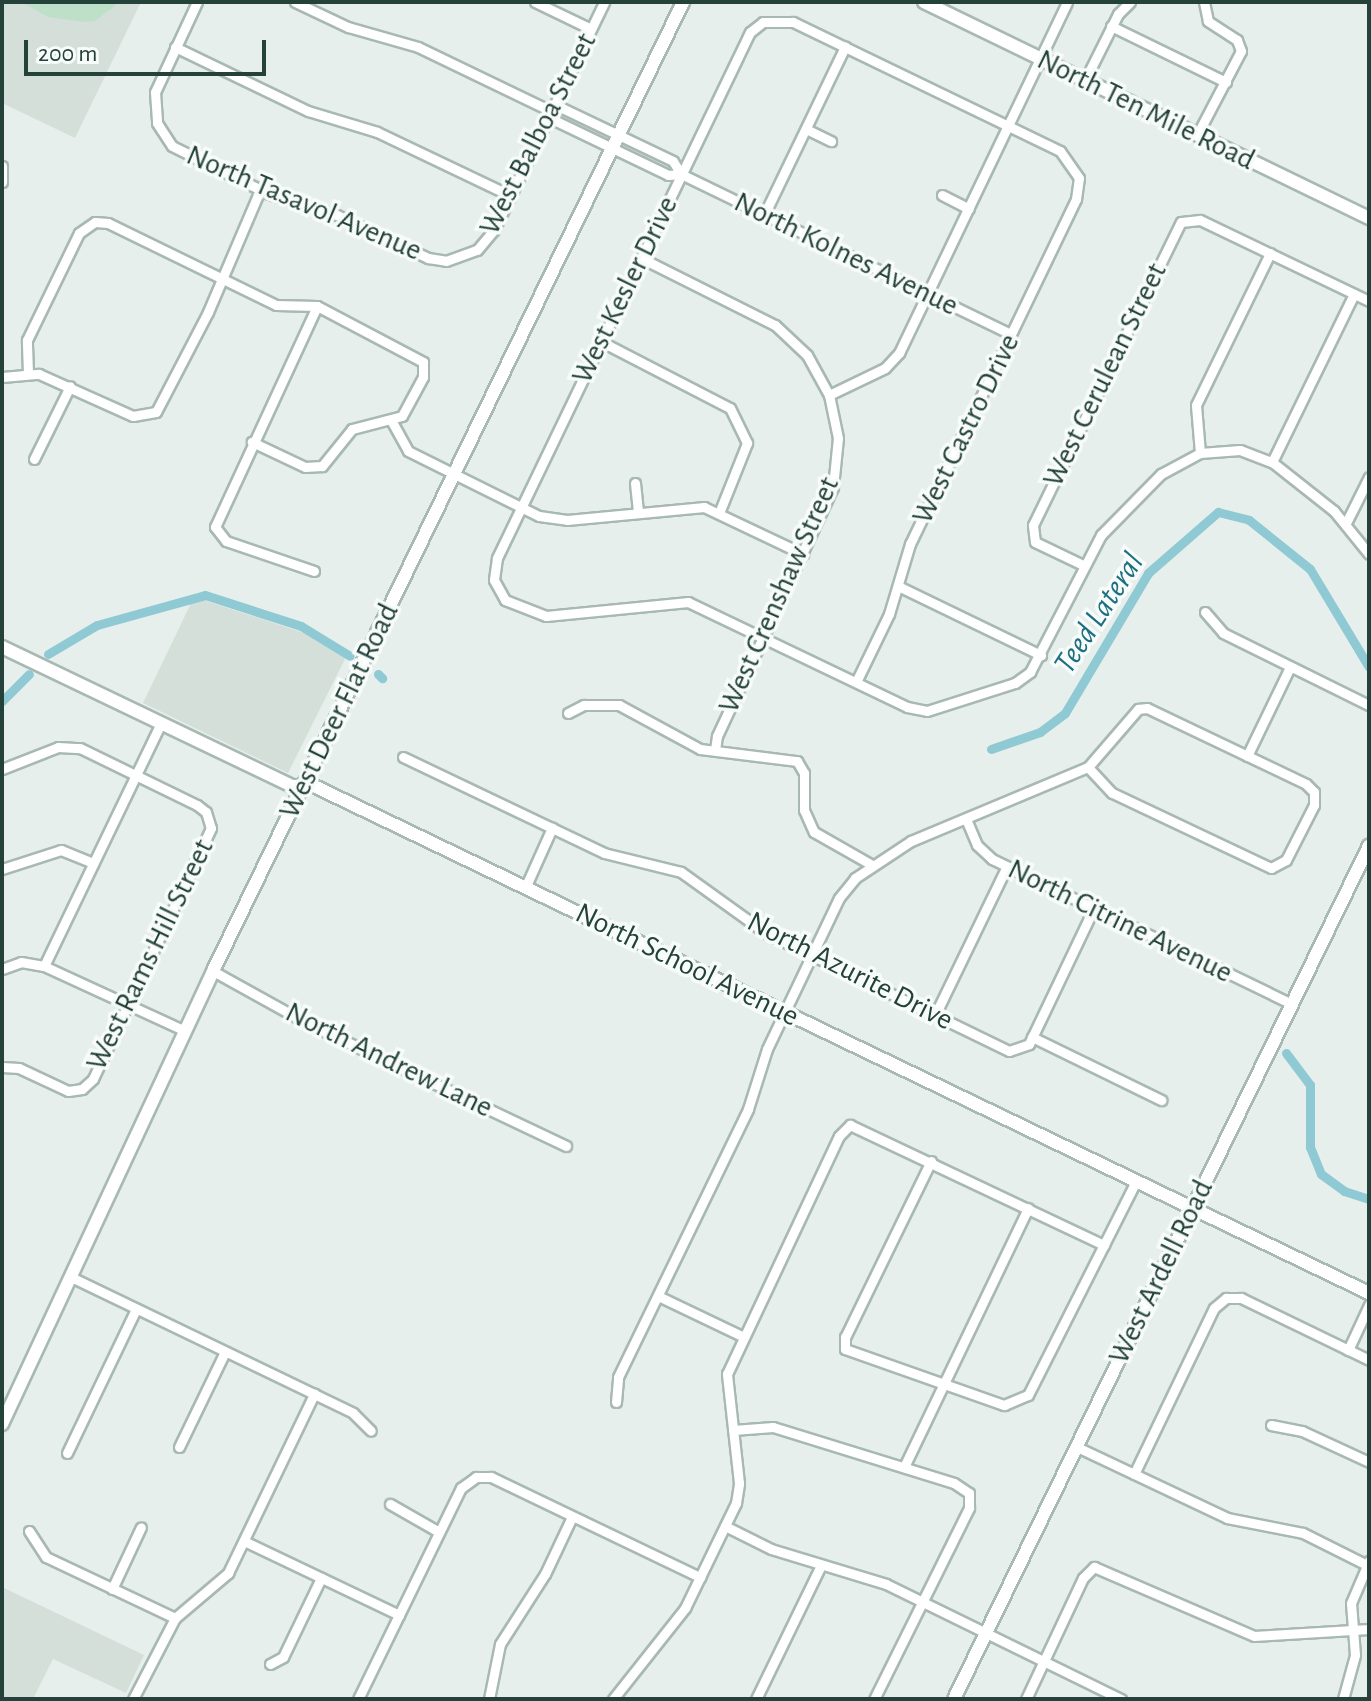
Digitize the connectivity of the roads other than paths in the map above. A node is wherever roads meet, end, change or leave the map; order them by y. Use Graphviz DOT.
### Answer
graph roads {
  1 [pos="197,2"];
  2 [pos="295,2"];
  3 [pos="535,2"];
  4 [pos="604,2"];
  5 [pos="683,2"];
  6 [pos="924,2"];
  7 [pos="1067,2"];
  8 [pos="1204,2"];
  9 [pos="1126,4"];
  10 [pos="1111,26"];
  11 [pos="591,29"];
  12 [pos="175,47"];
  13 [pos="845,47"];
  14 [pos="1040,59"];
  15 [pos="1085,80"];
  16 [pos="1226,82"];
  17 [pos="551,111"];
  18 [pos="1008,126"];
  19 [pos="806,129"];
  20 [pos="619,135"];
  21 [pos="1197,135"];
  22 [pos="831,141"];
  23 [pos="613,149"];
  24 [pos="2,166"];
  25 [pos="681,174"];
  26 [pos="2,182"];
  27 [pos="260,190"];
  28 [pos="942,195"];
  29 [pos="511,196"];
  30 [pos="969,209"];
  31 [pos="764,215"];
  32 [pos="1369,218"];
  33 [pos="1270,253"];
  34 [pos="463,257"];
  35 [pos="641,258"];
  36 [pos="218,278"];
  37 [pos="928,294"];
  38 [pos="1354,294"];
  39 [pos="1369,301"];
  40 [pos="317,306"];
  41 [pos="1011,334"];
  42 [pos="600,341"];
  43 [pos="28,373"];
  44 [pos="2,377"];
  45 [pos="70,386"];
  46 [pos="829,395"];
  47 [pos="391,420"];
  48 [pos="252,442"];
  49 [pos="1200,453"];
  50 [pos="34,459"];
  51 [pos="1272,462"];
  52 [pos="456,475"];
  53 [pos="1369,477"];
  54 [pos="635,483"];
  55 [pos="521,507"];
  56 [pos="638,511"];
  57 [pos="719,513"];
  58 [pos="1346,523"];
  59 [pos="803,554"];
  60 [pos="1369,554"];
  61 [pos="1083,565"];
  62 [pos="314,571"];
  63 [pos="898,586"];
  64 [pos="1205,612"];
  65 [pos="762,637"];
  66 [pos="2,647"];
  67 [pos="1041,655"];
  68 [pos="1290,667"];
  69 [pos="856,682"];
  70 [pos="1369,705"];
  71 [pos="568,713"];
  72 [pos="161,723"];
  73 [pos="715,750"];
  74 [pos="1247,756"];
  75 [pos="403,757"];
  76 [pos="1088,767"];
  77 [pos="2,769"];
  78 [pos="136,776"];
  79 [pos="302,786"];
  80 [pos="966,819"];
  81 [pos="552,828"];
  82 [pos="1369,846"];
  83 [pos="94,863"];
  84 [pos="872,865"];
  85 [pos="1007,866"];
  86 [pos="2,869"];
  87 [pos="525,888"];
  88 [pos="1094,908"];
  89 [pos="812,956"];
  90 [pos="44,966"];
  91 [pos="2,969"];
  92 [pos="213,971"];
  93 [pos="1292,1004"];
  94 [pos="128,1006"];
  95 [pos="785,1012"];
  96 [pos="935,1015"];
  97 [pos="185,1031"];
  98 [pos="1032,1037"];
  99 [pos="2,1067"];
  100 [pos="1161,1100"];
  101 [pos="566,1146"];
  102 [pos="931,1161"];
  103 [pos="1136,1181"];
  104 [pos="1028,1208"];
  105 [pos="1193,1208"];
  106 [pos="1104,1245"];
  107 [pos="71,1277"];
  108 [pos="1369,1293"];
  109 [pos="658,1296"];
  110 [pos="1369,1305"];
  111 [pos="136,1309"];
  112 [pos="742,1336"];
  113 [pos="1348,1350"];
  114 [pos="225,1352"];
  115 [pos="1369,1360"];
  116 [pos="939,1385"];
  117 [pos="314,1394"];
  118 [pos="616,1402"];
  119 [pos="2,1424"];
  120 [pos="1271,1425"];
  121 [pos="733,1430"];
  122 [pos="371,1431"];
  123 [pos="179,1447"];
  124 [pos="1077,1447"];
  125 [pos="67,1453"];
  126 [pos="1369,1462"];
  127 [pos="904,1467"];
  128 [pos="1134,1474"];
  129 [pos="390,1504"];
  130 [pos="572,1517"];
  131 [pos="725,1526"];
  132 [pos="141,1527"];
  133 [pos="29,1531"];
  134 [pos="439,1532"];
  135 [pos="244,1541"];
  136 [pos="1368,1563"];
  137 [pos="821,1565"];
  138 [pos="700,1577"];
  139 [pos="321,1578"];
  140 [pos="112,1589"];
  141 [pos="923,1602"];
  142 [pos="399,1615"];
  143 [pos="175,1618"];
  144 [pos="1369,1629"];
  145 [pos="1353,1630"];
  146 [pos="986,1632"];
  147 [pos="1043,1660"];
  148 [pos="270,1664"];
  149 [pos="133,1699"];
  150 [pos="358,1699"];
  151 [pos="489,1699"];
  152 [pos="613,1699"];
  153 [pos="756,1699"];
  154 [pos="874,1699"];
  155 [pos="954,1699"];
  156 [pos="1026,1699"];
  157 [pos="1121,1699"];
  158 [pos="1343,1699"];
  1 -- 12 [label="street"];
  2 -- 17 [label="street, North Kolnes Avenue"];
  3 -- 11 [label="street"];
  4 -- 11 [label="street, West Balboa Street"];
  5 -- 20 [label="street, West Deer Flat Road"];
  6 -- 14 [label="street, North Ten Mile Road"];
  7 -- 14 [label="street"];
  8 -- 16 [label="street"];
  9 -- 10 [label="street"];
  10 -- 15 [label="street"];
  10 -- 16 [label="street"];
  11 -- 17 [label="street, West Balboa Street"];
  12 -- 27 [label="street, North Tasavol Avenue"];
  12 -- 29 [label="street"];
  13 -- 18 [label="street"];
  13 -- 19 [label="street"];
  13 -- 25 [label="street, West Kesler Drive"];
  14 -- 15 [label="street, North Ten Mile Road"];
  14 -- 18 [label="street"];
  15 -- 21 [label="street, North Ten Mile Road"];
  16 -- 21 [label="street"];
  17 -- 20 [label="street, North Kolnes Avenue"];
  17 -- 23 [label="street, North Kolnes Avenue"];
  17 -- 29 [label="street, West Balboa Street"];
  18 -- 30 [label="street"];
  18 -- 41 [label="street, West Castro Drive"];
  19 -- 22 [label="street"];
  19 -- 31 [label="street"];
  20 -- 23 [label="street, West Deer Flat Road"];
  20 -- 25 [label="street, North Kolnes Avenue"];
  21 -- 32 [label="street, North Ten Mile Road"];
  23 -- 25 [label="street, North Kolnes Avenue"];
  23 -- 52 [label="street, West Deer Flat Road"];
  24 -- 26 [label="street"];
  25 -- 31 [label="street, North Kolnes Avenue"];
  25 -- 35 [label="street, West Kesler Drive"];
  27 -- 34 [label="street, North Tasavol Avenue"];
  27 -- 36 [label="street"];
  28 -- 30 [label="street"];
  29 -- 34 [label="street, West Balboa Street"];
  30 -- 37 [label="street"];
  31 -- 37 [label="street, North Kolnes Avenue"];
  33 -- 38 [label="street"];
  33 -- 49 [label="street"];
  33 -- 61 [label="street, West Cerulean Street"];
  35 -- 42 [label="street, West Kesler Drive"];
  35 -- 46 [label="street, West Crenshaw Street"];
  36 -- 40 [label="street"];
  36 -- 43 [label="street"];
  36 -- 45 [label="street"];
  37 -- 41 [label="street, North Kolnes Avenue"];
  37 -- 46 [label="street"];
  38 -- 39 [label="street"];
  38 -- 51 [label="street"];
  40 -- 47 [label="street"];
  40 -- 48 [label="street"];
  41 -- 63 [label="street, West Castro Drive"];
  42 -- 55 [label="street, West Kesler Drive"];
  42 -- 57 [label="street"];
  43 -- 44 [label="street"];
  43 -- 45 [label="street"];
  45 -- 50 [label="street"];
  46 -- 59 [label="street, West Crenshaw Street"];
  47 -- 48 [label="street"];
  47 -- 52 [label="street"];
  48 -- 62 [label="street"];
  49 -- 51 [label="street"];
  49 -- 61 [label="street"];
  51 -- 58 [label="street"];
  52 -- 55 [label="street"];
  52 -- 79 [label="street, West Deer Flat Road"];
  53 -- 58 [label="street"];
  54 -- 56 [label="street"];
  55 -- 56 [label="street"];
  55 -- 65 [label="street, West Kesler Drive"];
  56 -- 57 [label="street"];
  57 -- 59 [label="street"];
  58 -- 60 [label="street"];
  59 -- 65 [label="street, West Crenshaw Street"];
  61 -- 67 [label="street"];
  63 -- 67 [label="street"];
  63 -- 69 [label="street, West Castro Drive"];
  64 -- 68 [label="street"];
  65 -- 69 [label="street"];
  65 -- 73 [label="street, West Crenshaw Street"];
  66 -- 72 [label="street, North School Avenue"];
  67 -- 69 [label="street"];
  68 -- 70 [label="street"];
  68 -- 74 [label="street"];
  71 -- 73 [label="street"];
  72 -- 78 [label="street"];
  72 -- 79 [label="street, North School Avenue"];
  73 -- 84 [label="street"];
  74 -- 76 [label="street"];
  74 -- 76 [label="street"];
  75 -- 81 [label="street, North Azurite Drive"];
  76 -- 80 [label="street"];
  77 -- 78 [label="street"];
  78 -- 83 [label="street"];
  78 -- 94 [label="street, West Rams Hill Street"];
  79 -- 87 [label="street, North School Avenue"];
  79 -- 92 [label="street, West Deer Flat Road"];
  80 -- 84 [label="street"];
  80 -- 85 [label="street, North Citrine Avenue"];
  81 -- 87 [label="street"];
  81 -- 89 [label="street, North Azurite Drive"];
  82 -- 93 [label="street, West Ardell Road"];
  83 -- 86 [label="street"];
  83 -- 90 [label="street"];
  84 -- 89 [label="street"];
  85 -- 88 [label="street, North Citrine Avenue"];
  85 -- 96 [label="street"];
  87 -- 95 [label="street, North School Avenue"];
  88 -- 93 [label="street, North Citrine Avenue"];
  88 -- 98 [label="street"];
  89 -- 95 [label="street"];
  89 -- 96 [label="street, North Azurite Drive"];
  90 -- 91 [label="street"];
  90 -- 94 [label="street"];
  92 -- 97 [label="street, West Deer Flat Road"];
  92 -- 101 [label="street, North Andrew Lane"];
  93 -- 105 [label="street, West Ardell Road"];
  94 -- 97 [label="street"];
  94 -- 99 [label="street, West Rams Hill Street"];
  95 -- 103 [label="street, North School Avenue"];
  95 -- 109 [label="street"];
  96 -- 98 [label="street, North Azurite Drive"];
  97 -- 107 [label="street, West Deer Flat Road"];
  98 -- 100 [label="street"];
  102 -- 104 [label="street"];
  102 -- 112 [label="street"];
  102 -- 116 [label="street"];
  103 -- 105 [label="street, North School Avenue"];
  103 -- 106 [label="street"];
  104 -- 106 [label="street"];
  104 -- 116 [label="street"];
  105 -- 108 [label="street, North School Avenue"];
  105 -- 124 [label="street, West Ardell Road"];
  106 -- 116 [label="street"];
  107 -- 111 [label="street"];
  107 -- 119 [label="street, West Deer Flat Road"];
  109 -- 112 [label="street"];
  109 -- 118 [label="street"];
  110 -- 113 [label="street"];
  111 -- 114 [label="street"];
  111 -- 125 [label="street"];
  112 -- 121 [label="street"];
  113 -- 115 [label="street"];
  113 -- 128 [label="street"];
  114 -- 117 [label="street"];
  114 -- 123 [label="street"];
  116 -- 127 [label="street"];
  117 -- 122 [label="street"];
  117 -- 135 [label="street"];
  120 -- 126 [label="street"];
  121 -- 127 [label="street"];
  121 -- 131 [label="street"];
  124 -- 128 [label="street"];
  124 -- 146 [label="street, West Ardell Road"];
  127 -- 141 [label="street"];
  128 -- 136 [label="street"];
  129 -- 134 [label="street"];
  130 -- 134 [label="street"];
  130 -- 138 [label="street"];
  130 -- 151 [label="street"];
  131 -- 137 [label="street"];
  131 -- 138 [label="street"];
  132 -- 140 [label="street"];
  133 -- 140 [label="street"];
  134 -- 142 [label="street"];
  135 -- 139 [label="street"];
  135 -- 143 [label="street"];
  136 -- 145 [label="street"];
  137 -- 141 [label="street"];
  137 -- 153 [label="street"];
  138 -- 152 [label="street"];
  139 -- 142 [label="street"];
  139 -- 148 [label="street"];
  140 -- 143 [label="street"];
  141 -- 146 [label="street"];
  141 -- 154 [label="street"];
  142 -- 150 [label="street"];
  143 -- 149 [label="street"];
  144 -- 145 [label="street"];
  145 -- 147 [label="street"];
  145 -- 158 [label="street"];
  146 -- 147 [label="street"];
  146 -- 155 [label="street, West Ardell Road"];
  147 -- 156 [label="street"];
  147 -- 157 [label="street"];
}
